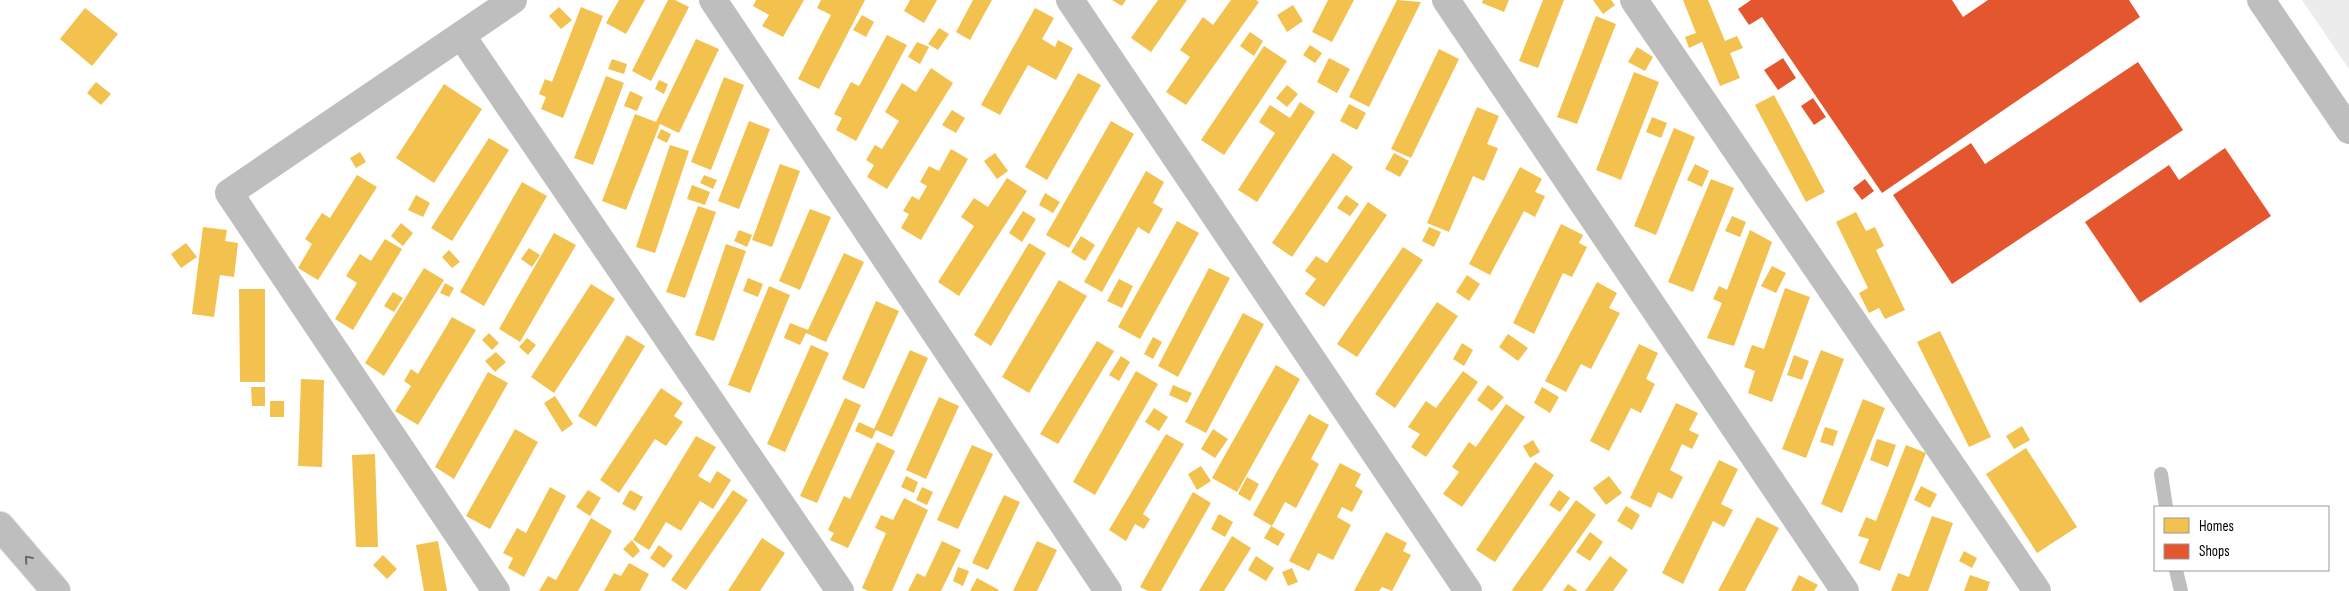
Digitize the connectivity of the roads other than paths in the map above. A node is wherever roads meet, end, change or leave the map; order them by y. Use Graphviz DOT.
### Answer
graph roads {
  1 [pos="512,0"];
  2 [pos="712,0"];
  3 [pos="1070,0"];
  4 [pos="1446,0"];
  5 [pos="1634,0"];
  6 [pos="2261,0"];
  7 [pos="461,34"];
  8 [pos="2349,130"];
  9 [pos="2161,474"];
  10 [pos="2166,506"];
  11 [pos="0,526"];
  12 [pos="2176,571"];
  13 [pos="56,591"];
  14 [pos="496,591"];
  15 [pos="840,591"];
  16 [pos="1108,591"];
  17 [pos="1468,591"];
  18 [pos="1845,591"];
  19 [pos="2036,591"];
  20 [pos="2181,591"];
  1 -- 7 [label="main road"];
  2 -- 16 [label="main road"];
  3 -- 17 [label="main road"];
  4 -- 18 [label="main road"];
  5 -- 19 [label="main road"];
  6 -- 8 [label="main road"];
  7 -- 14 [label="main road"];
  7 -- 15 [label="main road"];
  9 -- 10 [label="lane"];
  13 -- 11 [label="main road, one-way"];
  12 -- 20 [label="lane"];
}
